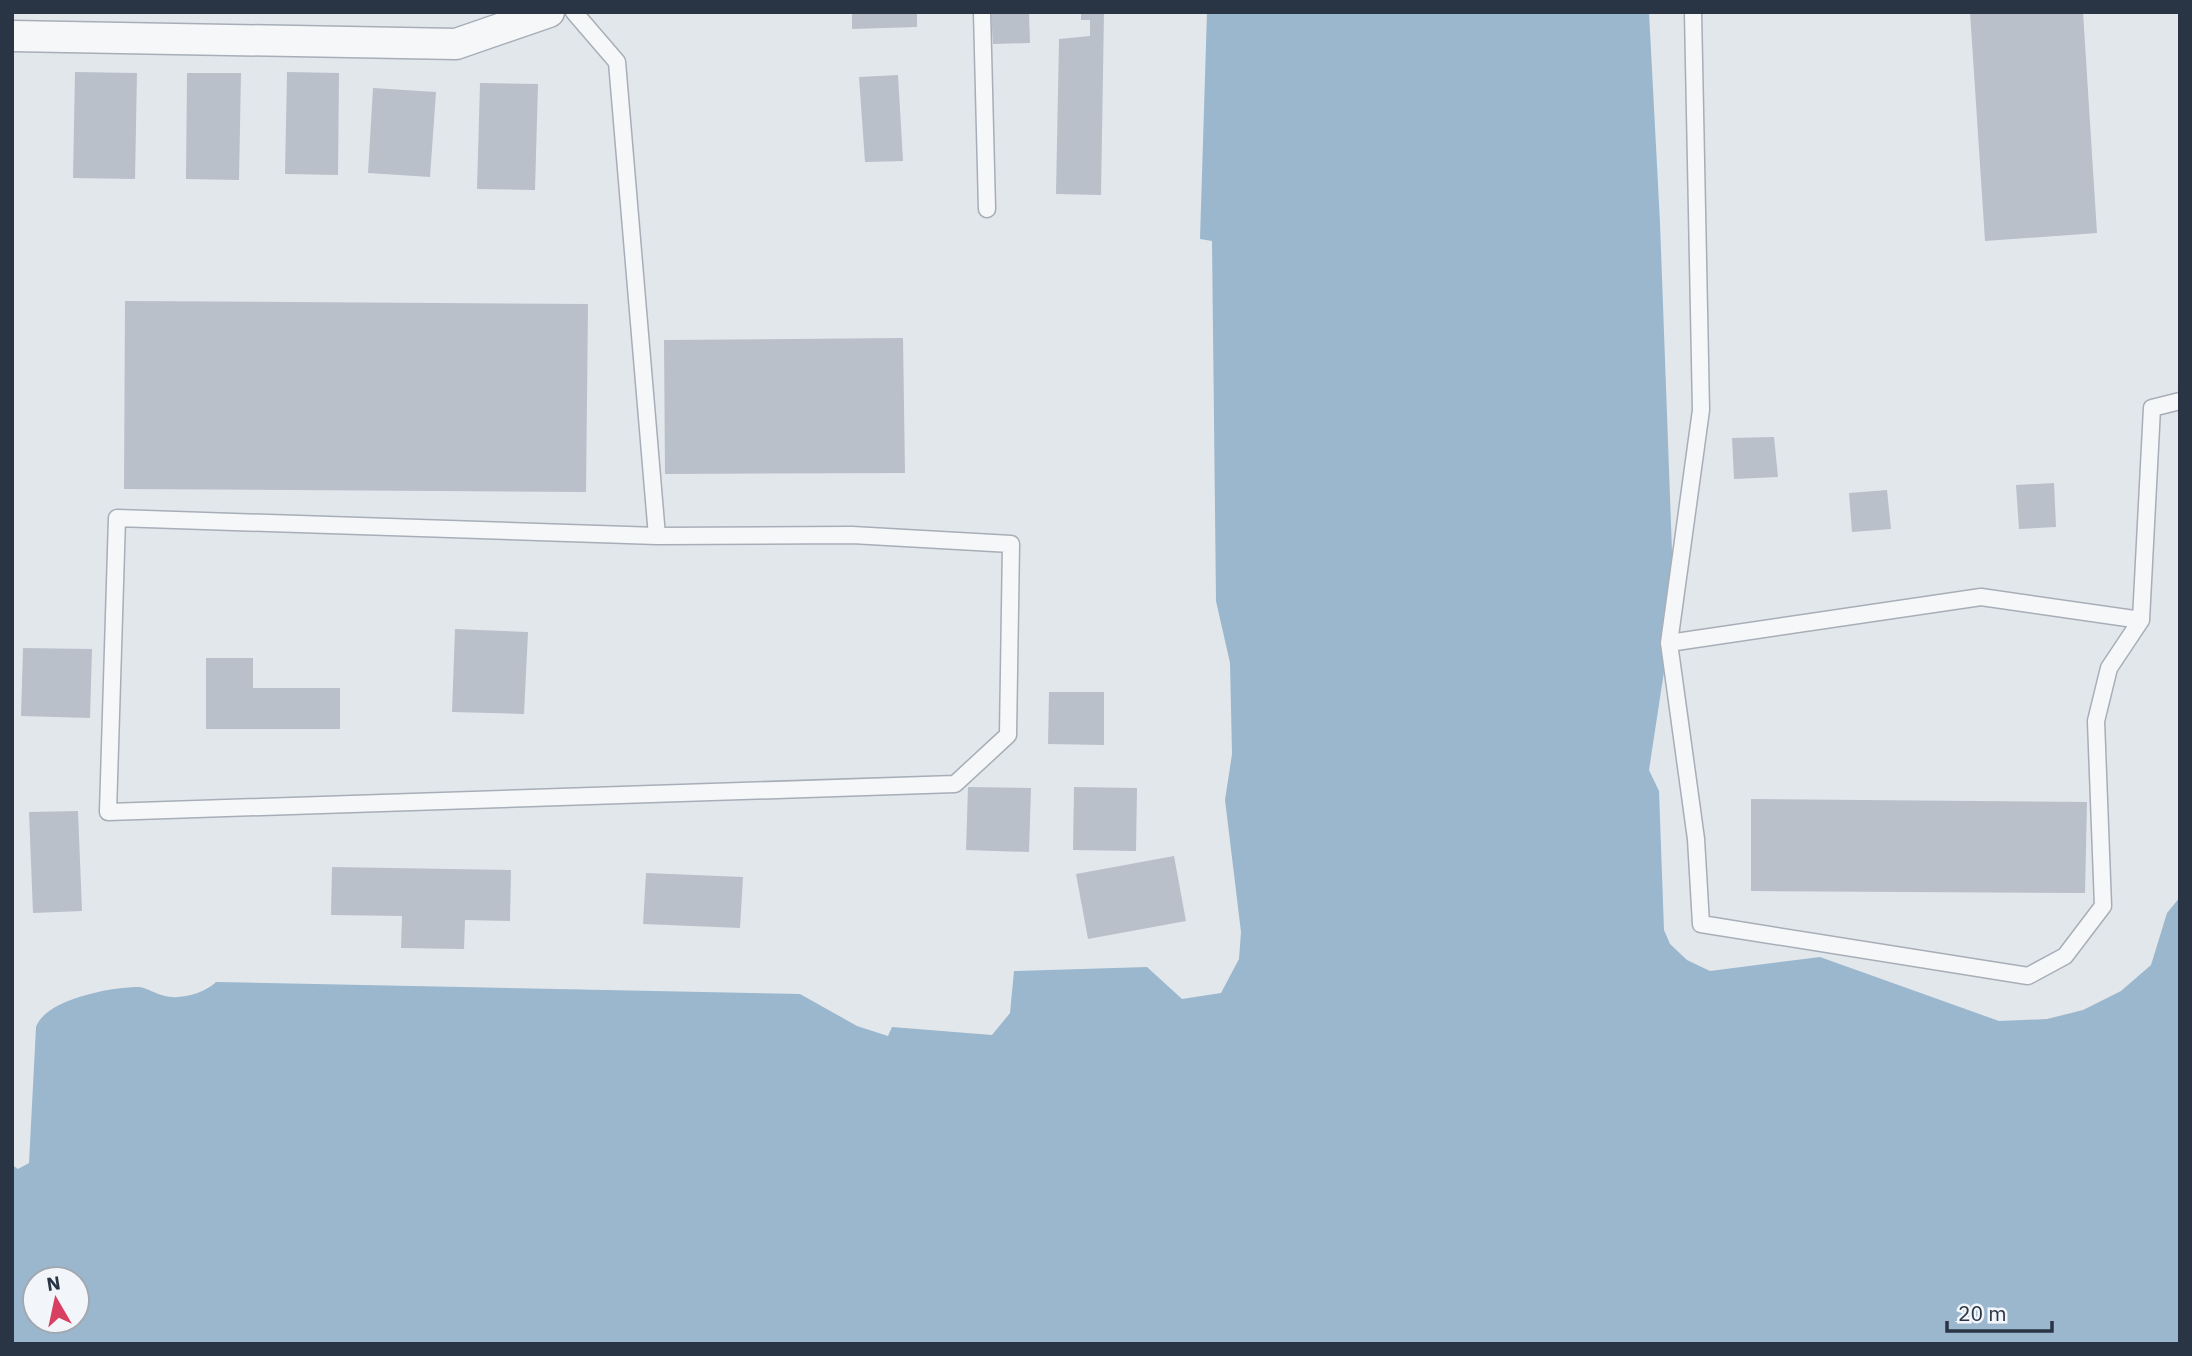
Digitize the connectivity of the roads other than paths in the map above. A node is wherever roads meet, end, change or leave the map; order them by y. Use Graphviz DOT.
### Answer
graph roads {
  1 [pos="549,12"];
  2 [pos="574,12"];
  3 [pos="982,12"];
  4 [pos="1693,12"];
  5 [pos="12,36"];
  6 [pos="987,209"];
  7 [pos="2180,401"];
  8 [pos="657,536"];
  9 [pos="2141,620"];
  10 [pos="1669,643"];
  1 -- 5 [label="street"];
  2 -- 8 [label="lane"];
  3 -- 6 [label="lane"];
  4 -- 10 [label="lane"];
  7 -- 9 [label="lane"];
  8 -- 8 [label="lane"];
  9 -- 10 [label="lane"];
  9 -- 10 [label="lane"];
}
